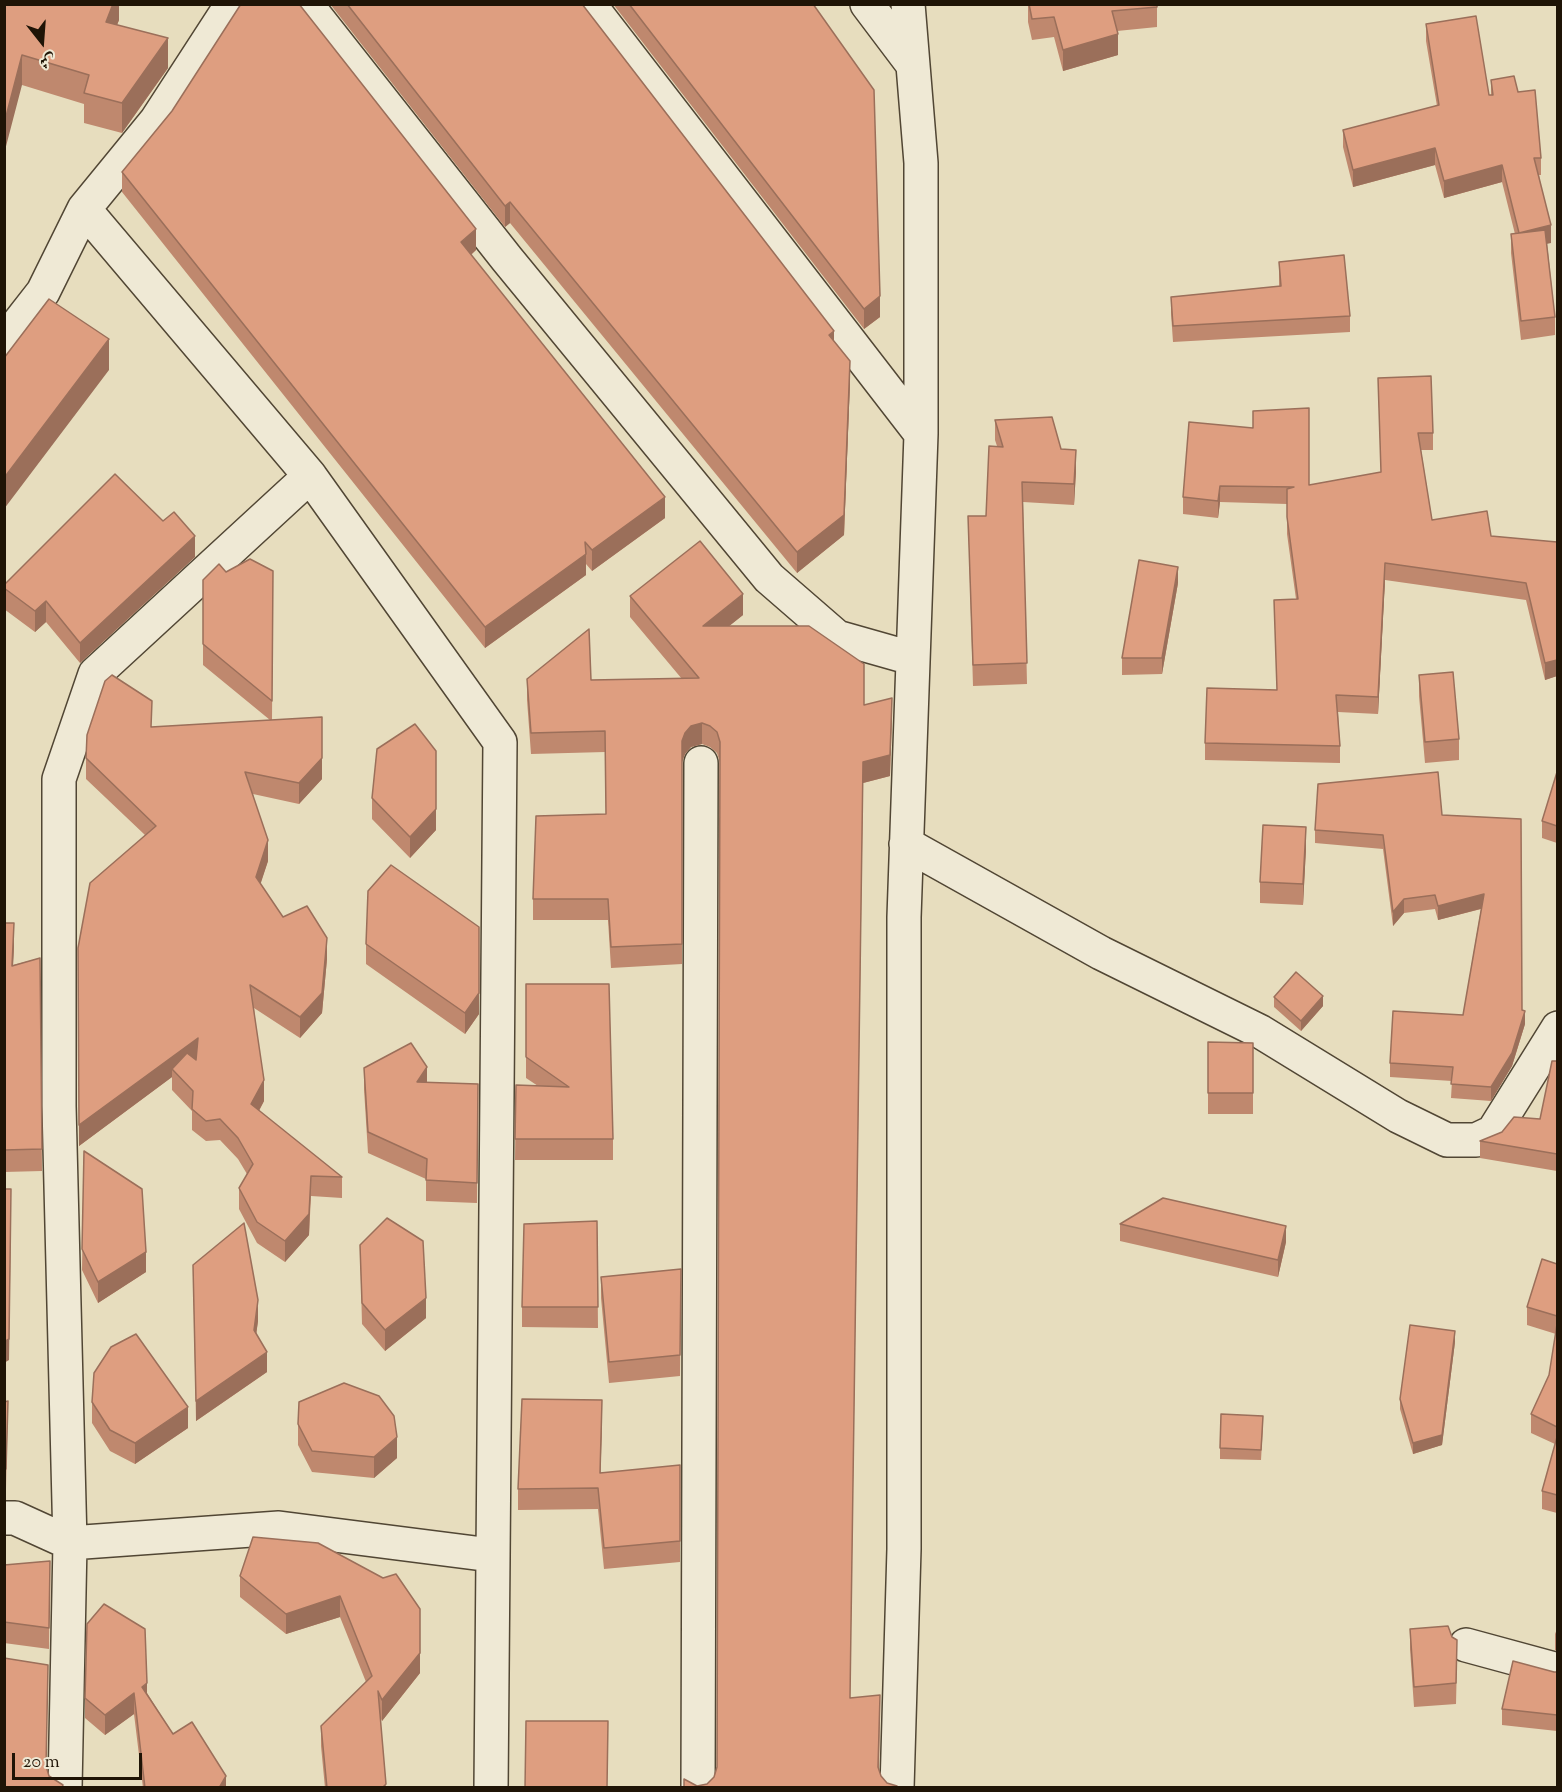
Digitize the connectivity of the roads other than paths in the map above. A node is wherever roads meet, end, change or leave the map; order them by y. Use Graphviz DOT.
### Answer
graph roads {
  1 [pos="232,4"];
  2 [pos="306,4"];
  3 [pos="589,4"];
  4 [pos="867,4"];
  5 [pos="908,4"];
  6 [pos="913,65"];
  7 [pos="84,209"];
  8 [pos="4,342"];
  9 [pos="921,434"];
  10 [pos="310,476"];
  11 [pos="911,658"];
  12 [pos="701,763"];
  13 [pos="906,844"];
  14 [pos="1557,1028"];
  15 [pos="4,1518"];
  16 [pos="70,1543"];
  17 [pos="491,1555"];
  18 [pos="1466,1645"];
  19 [pos="35,1667"];
  20 [pos="1557,1670"];
  21 [pos="67,1671"];
  22 [pos="65,1788"];
  23 [pos="491,1788"];
  24 [pos="698,1788"];
  25 [pos="897,1788"];
  1 -- 7 [label="street"];
  2 -- 11 [label="street"];
  3 -- 9 [label="street"];
  4 -- 6 [label="street"];
  5 -- 6 [label="street"];
  6 -- 9 [label="street"];
  7 -- 8 [label="street"];
  7 -- 10 [label="street"];
  9 -- 11 [label="street"];
  10 -- 16 [label="street"];
  10 -- 17 [label="street"];
  11 -- 13 [label="street"];
  12 -- 24 [label="street"];
  13 -- 14 [label="street"];
  13 -- 25 [label="street"];
  15 -- 16 [label="street"];
  16 -- 17 [label="street"];
  16 -- 21 [label="street"];
  17 -- 23 [label="street"];
  18 -- 20 [label="street"];
  19 -- 21 [label="street"];
  21 -- 22 [label="street"];
}
